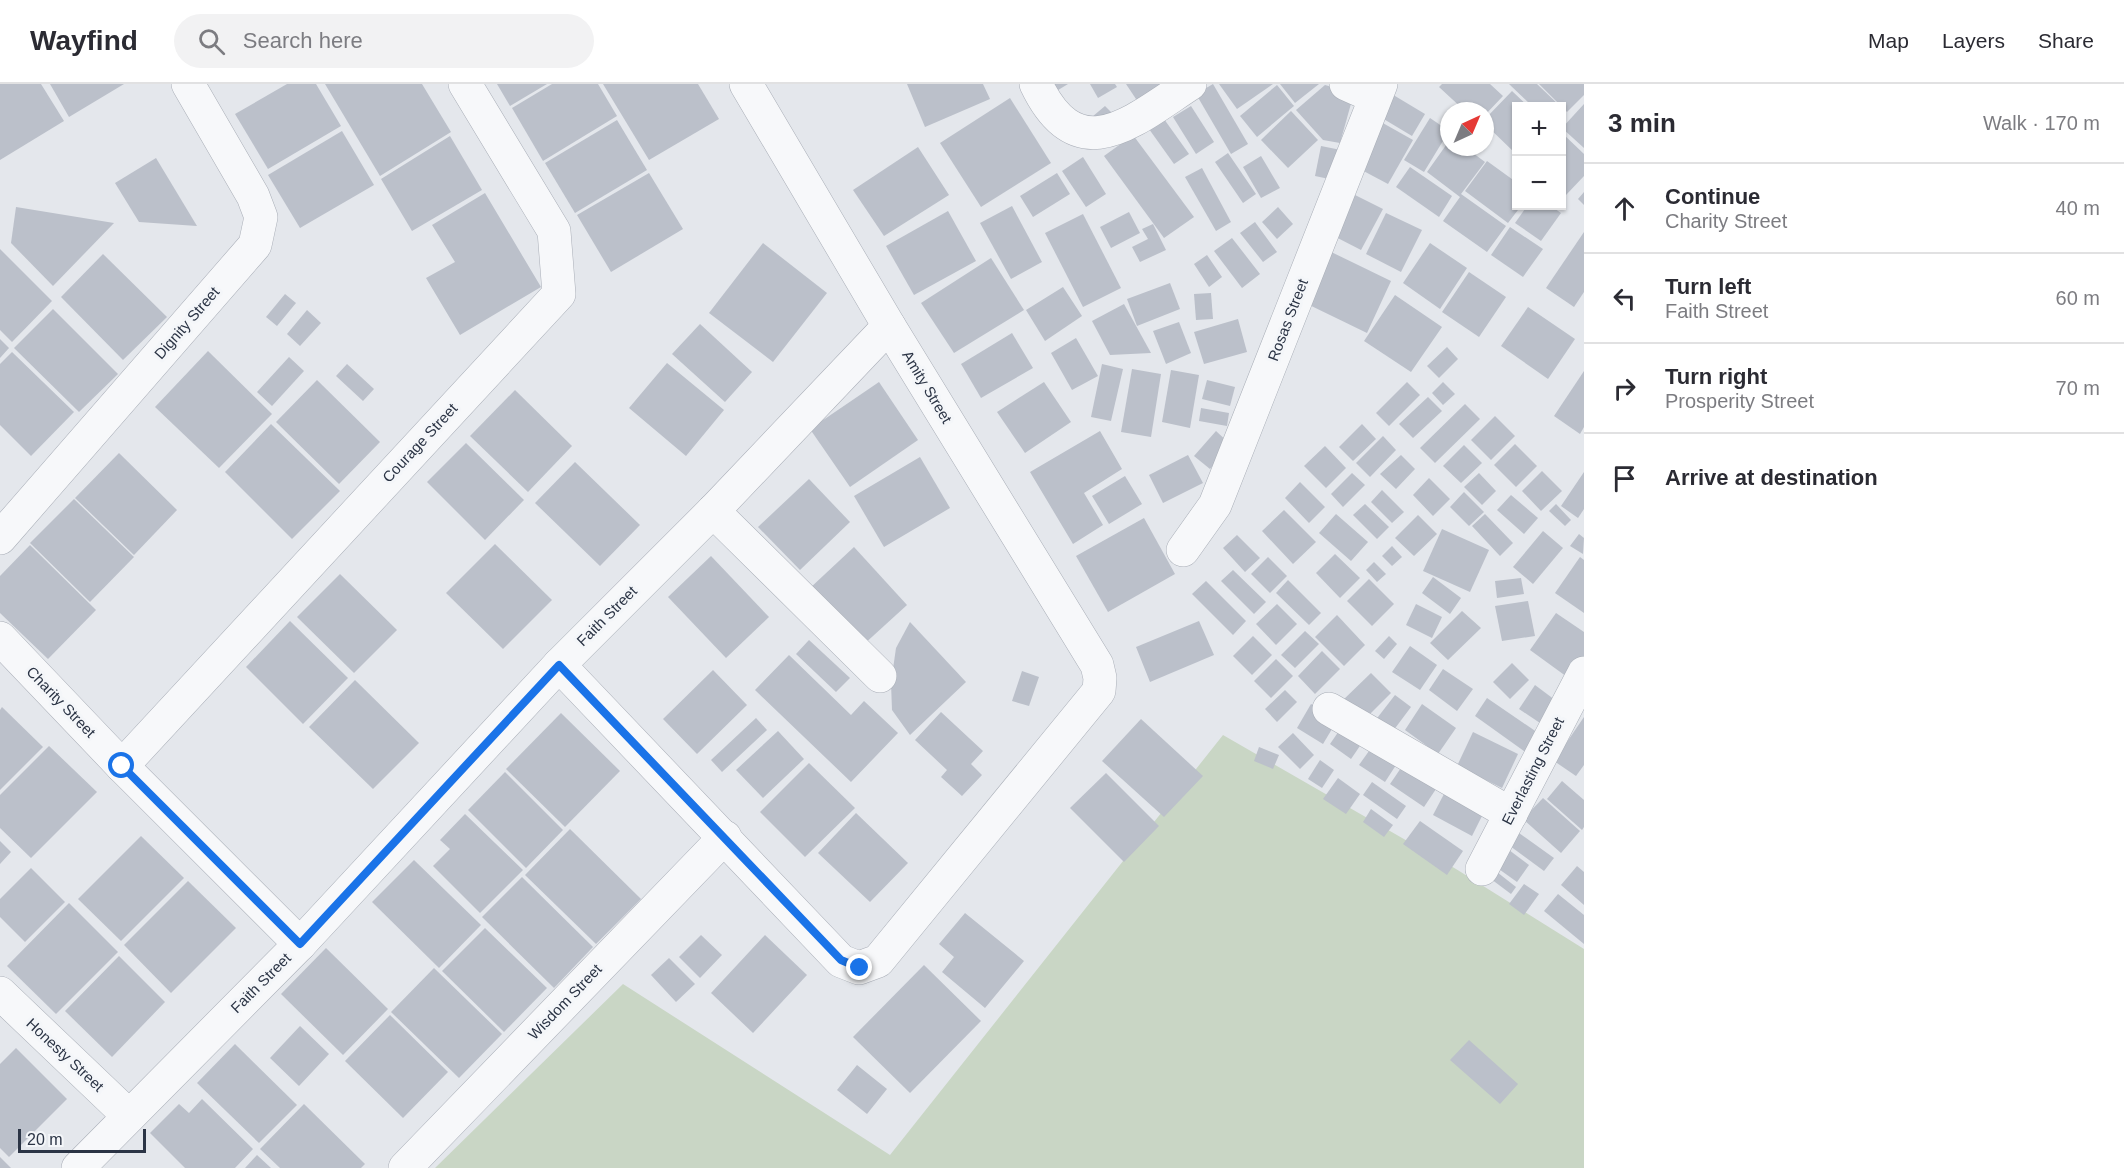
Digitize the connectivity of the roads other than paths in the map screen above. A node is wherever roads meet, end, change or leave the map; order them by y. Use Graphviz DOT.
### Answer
graph roads {
  1 [pos="188,84"];
  2 [pos="465,84"];
  3 [pos="746,84"];
  4 [pos="1036,84"];
  5 [pos="1190,84"];
  6 [pos="1346,84"];
  7 [pos="1378,91"];
  8 [pos="890,326"];
  9 [pos="713,511"];
  10 [pos="0,538"];
  11 [pos="1183,550"];
  12 [pos="0,638"];
  13 [pos="559,665"];
  14 [pos="1584,674"];
  15 [pos="879,676"];
  16 [pos="1329,709"];
  17 [pos="122,766"];
  18 [pos="1511,814"];
  19 [pos="725,837"];
  20 [pos="1482,869"];
  21 [pos="300,944"];
  22 [pos="0,993"];
  23 [pos="129,1116"];
  24 [pos="78,1168"];
  25 [pos="405,1168"];
  1 -- 10 [label="street, Dignity Street"];
  2 -- 17 [label="street, Courage Street"];
  3 -- 8 [label="street, Amity Street"];
  4 -- 5 [label="street"];
  6 -- 7 [label="street"];
  7 -- 11 [label="street, Rosas Street"];
  8 -- 9 [label="street, Faith Street"];
  8 -- 19 [label="street, Amity Street"];
  9 -- 13 [label="street, Faith Street"];
  9 -- 15 [label="street"];
  12 -- 17 [label="street, Charity Street"];
  13 -- 19 [label="street"];
  13 -- 21 [label="street, Faith Street"];
  14 -- 18 [label="street, Everlasting Street"];
  16 -- 18 [label="street"];
  17 -- 21 [label="street, Charity Street"];
  18 -- 20 [label="street, Everlasting Street"];
  19 -- 25 [label="street, Wisdom Street"];
  21 -- 23 [label="street, Faith Street"];
  22 -- 23 [label="street, Honesty Street"];
  23 -- 24 [label="street, Faith Street"];
}
